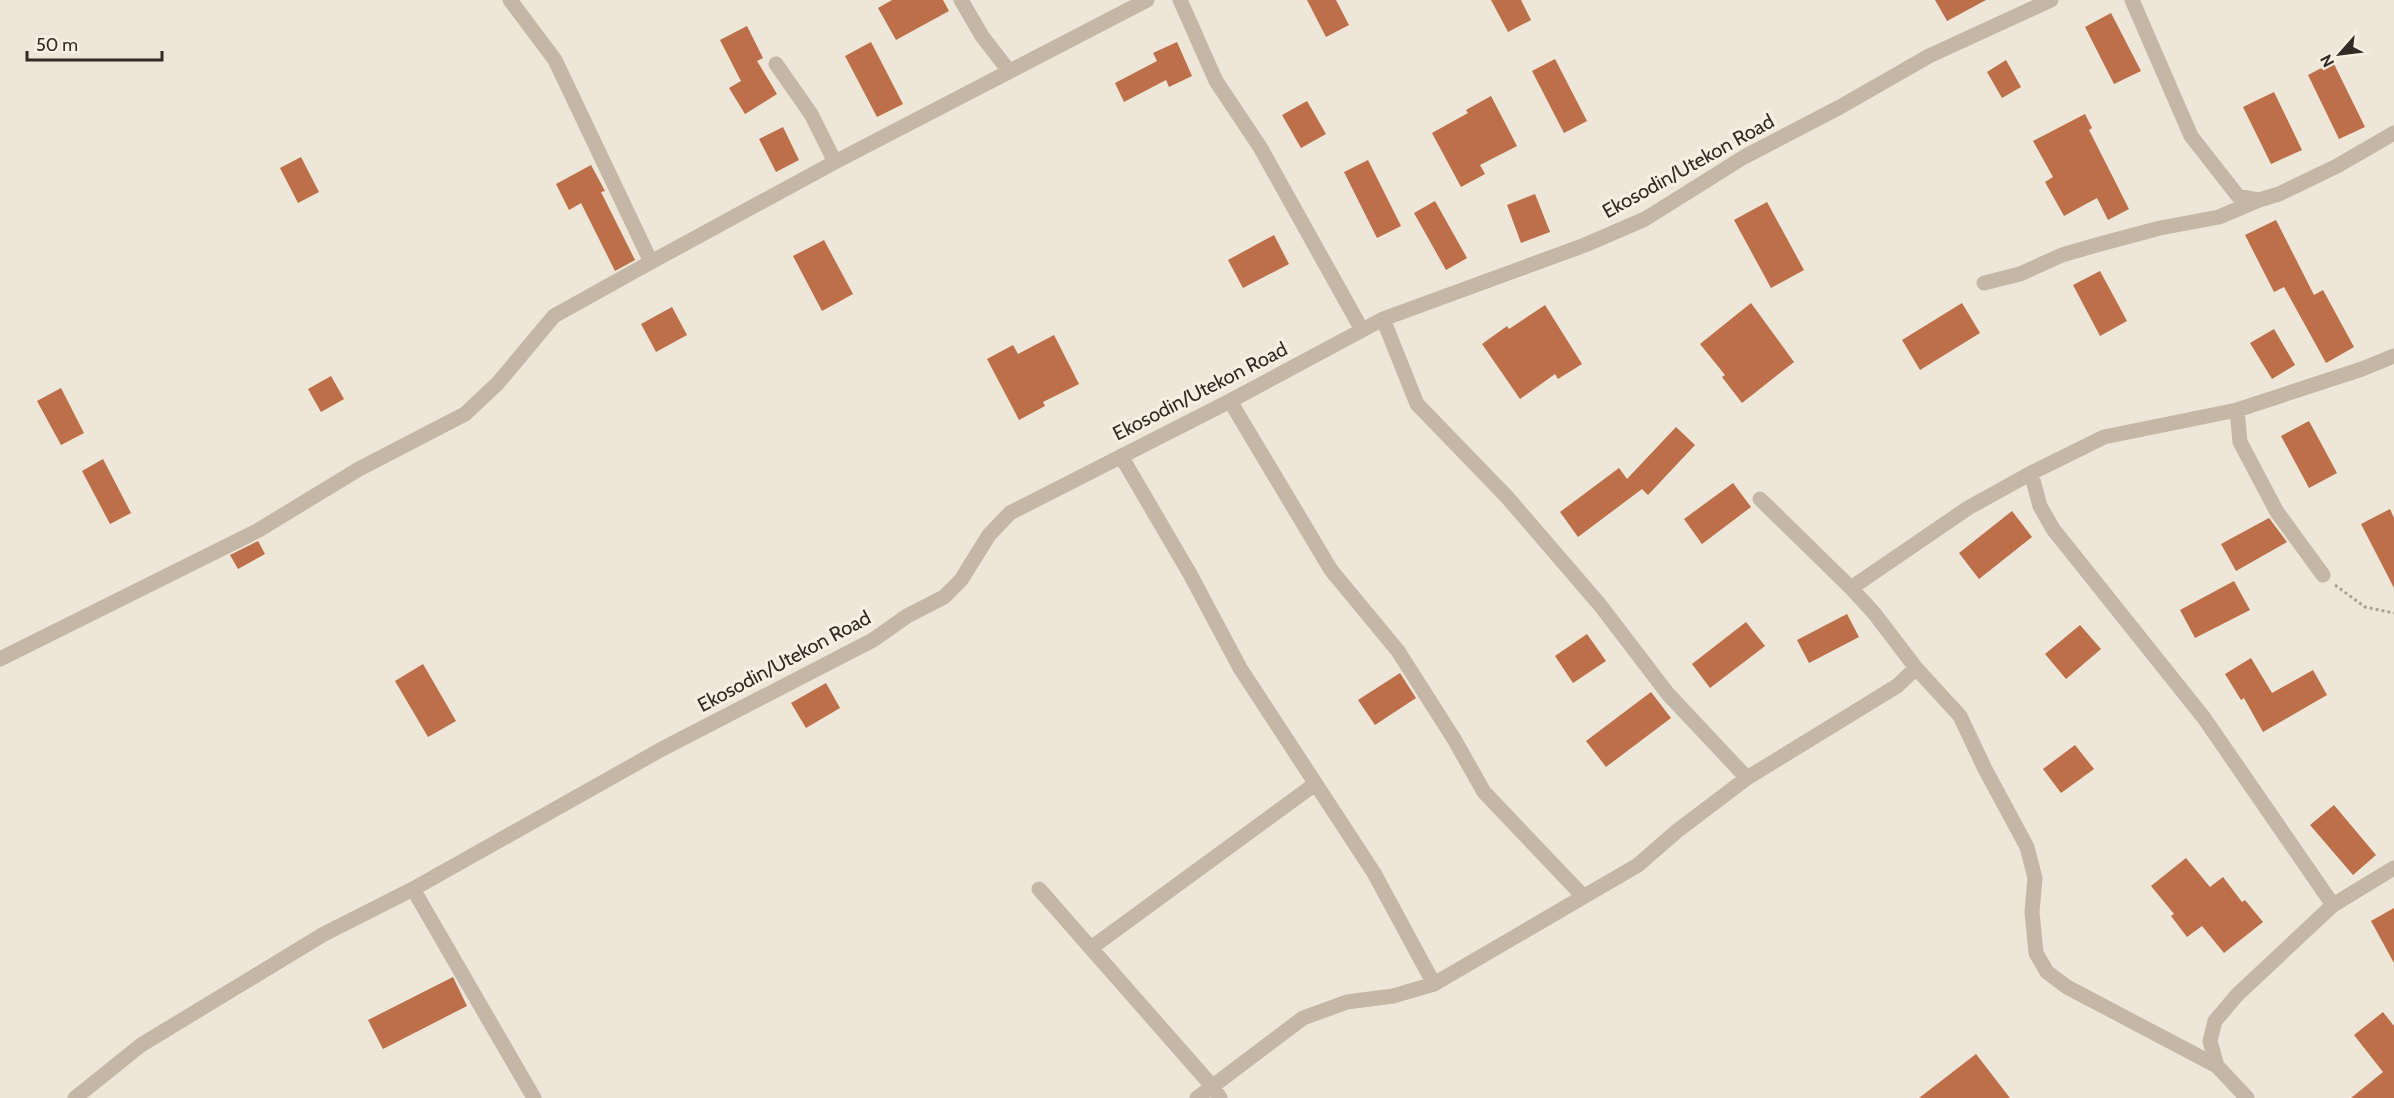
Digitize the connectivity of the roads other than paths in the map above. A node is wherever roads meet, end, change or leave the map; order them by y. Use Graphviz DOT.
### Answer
graph roads {
  1 [pos="510,0"];
  2 [pos="961,0"];
  3 [pos="1147,0"];
  4 [pos="1180,0"];
  5 [pos="2051,0"];
  6 [pos="2132,0"];
  7 [pos="776,64"];
  8 [pos="1009,71"];
  9 [pos="2394,133"];
  10 [pos="836,162"];
  11 [pos="2259,200"];
  12 [pos="651,262"];
  13 [pos="1984,283"];
  14 [pos="1383,319"];
  15 [pos="1362,330"];
  16 [pos="2394,356"];
  17 [pos="1230,401"];
  18 [pos="2237,410"];
  19 [pos="1121,456"];
  20 [pos="2031,472"];
  21 [pos="1760,499"];
  22 [pos="2323,575"];
  23 [pos="1851,588"];
  24 [pos="0,659"];
  25 [pos="1916,668"];
  26 [pos="1747,778"];
  27 [pos="1315,784"];
  28 [pos="2394,868"];
  29 [pos="413,889"];
  30 [pos="1039,889"];
  31 [pos="1582,895"];
  32 [pos="2333,905"];
  33 [pos="1091,948"];
  34 [pos="1434,984"];
  35 [pos="2217,1066"];
  36 [pos="1216,1092"];
  37 [pos="91,1093"];
  38 [pos="75,1098"];
  39 [pos="534,1098"];
  40 [pos="1197,1098"];
  41 [pos="2247,1098"];
  1 -- 12 [label="street"];
  2 -- 8 [label="street"];
  3 -- 8 [label="street"];
  4 -- 15 [label="street"];
  5 -- 14 [label="street, Ekosodin/Utekon Road"];
  6 -- 11 [label="street"];
  7 -- 10 [label="street"];
  8 -- 10 [label="street"];
  9 -- 11 [label="street"];
  10 -- 12 [label="street"];
  11 -- 13 [label="street"];
  12 -- 24 [label="street"];
  14 -- 15 [label="street, Ekosodin/Utekon Road"];
  14 -- 26 [label="street"];
  15 -- 17 [label="street, Ekosodin/Utekon Road"];
  16 -- 18 [label="street"];
  17 -- 19 [label="street, Ekosodin/Utekon Road"];
  17 -- 31 [label="street"];
  18 -- 20 [label="street"];
  18 -- 22 [label="street"];
  19 -- 27 [label="street"];
  19 -- 29 [label="street, Ekosodin/Utekon Road"];
  20 -- 23 [label="street"];
  20 -- 32 [label="street"];
  21 -- 23 [label="street"];
  23 -- 25 [label="street"];
  25 -- 26 [label="street"];
  25 -- 35 [label="street"];
  26 -- 31 [label="street"];
  27 -- 33 [label="street"];
  27 -- 34 [label="street"];
  28 -- 32 [label="street"];
  29 -- 37 [label="street, Ekosodin/Utekon Road"];
  29 -- 39 [label="street"];
  30 -- 33 [label="street"];
  31 -- 34 [label="street"];
  32 -- 35 [label="street"];
  33 -- 36 [label="street"];
  34 -- 36 [label="street"];
  35 -- 41 [label="street"];
  36 -- 40 [label="street"];
  37 -- 38 [label="street, Ekosodin/Utekon Road"];
}
